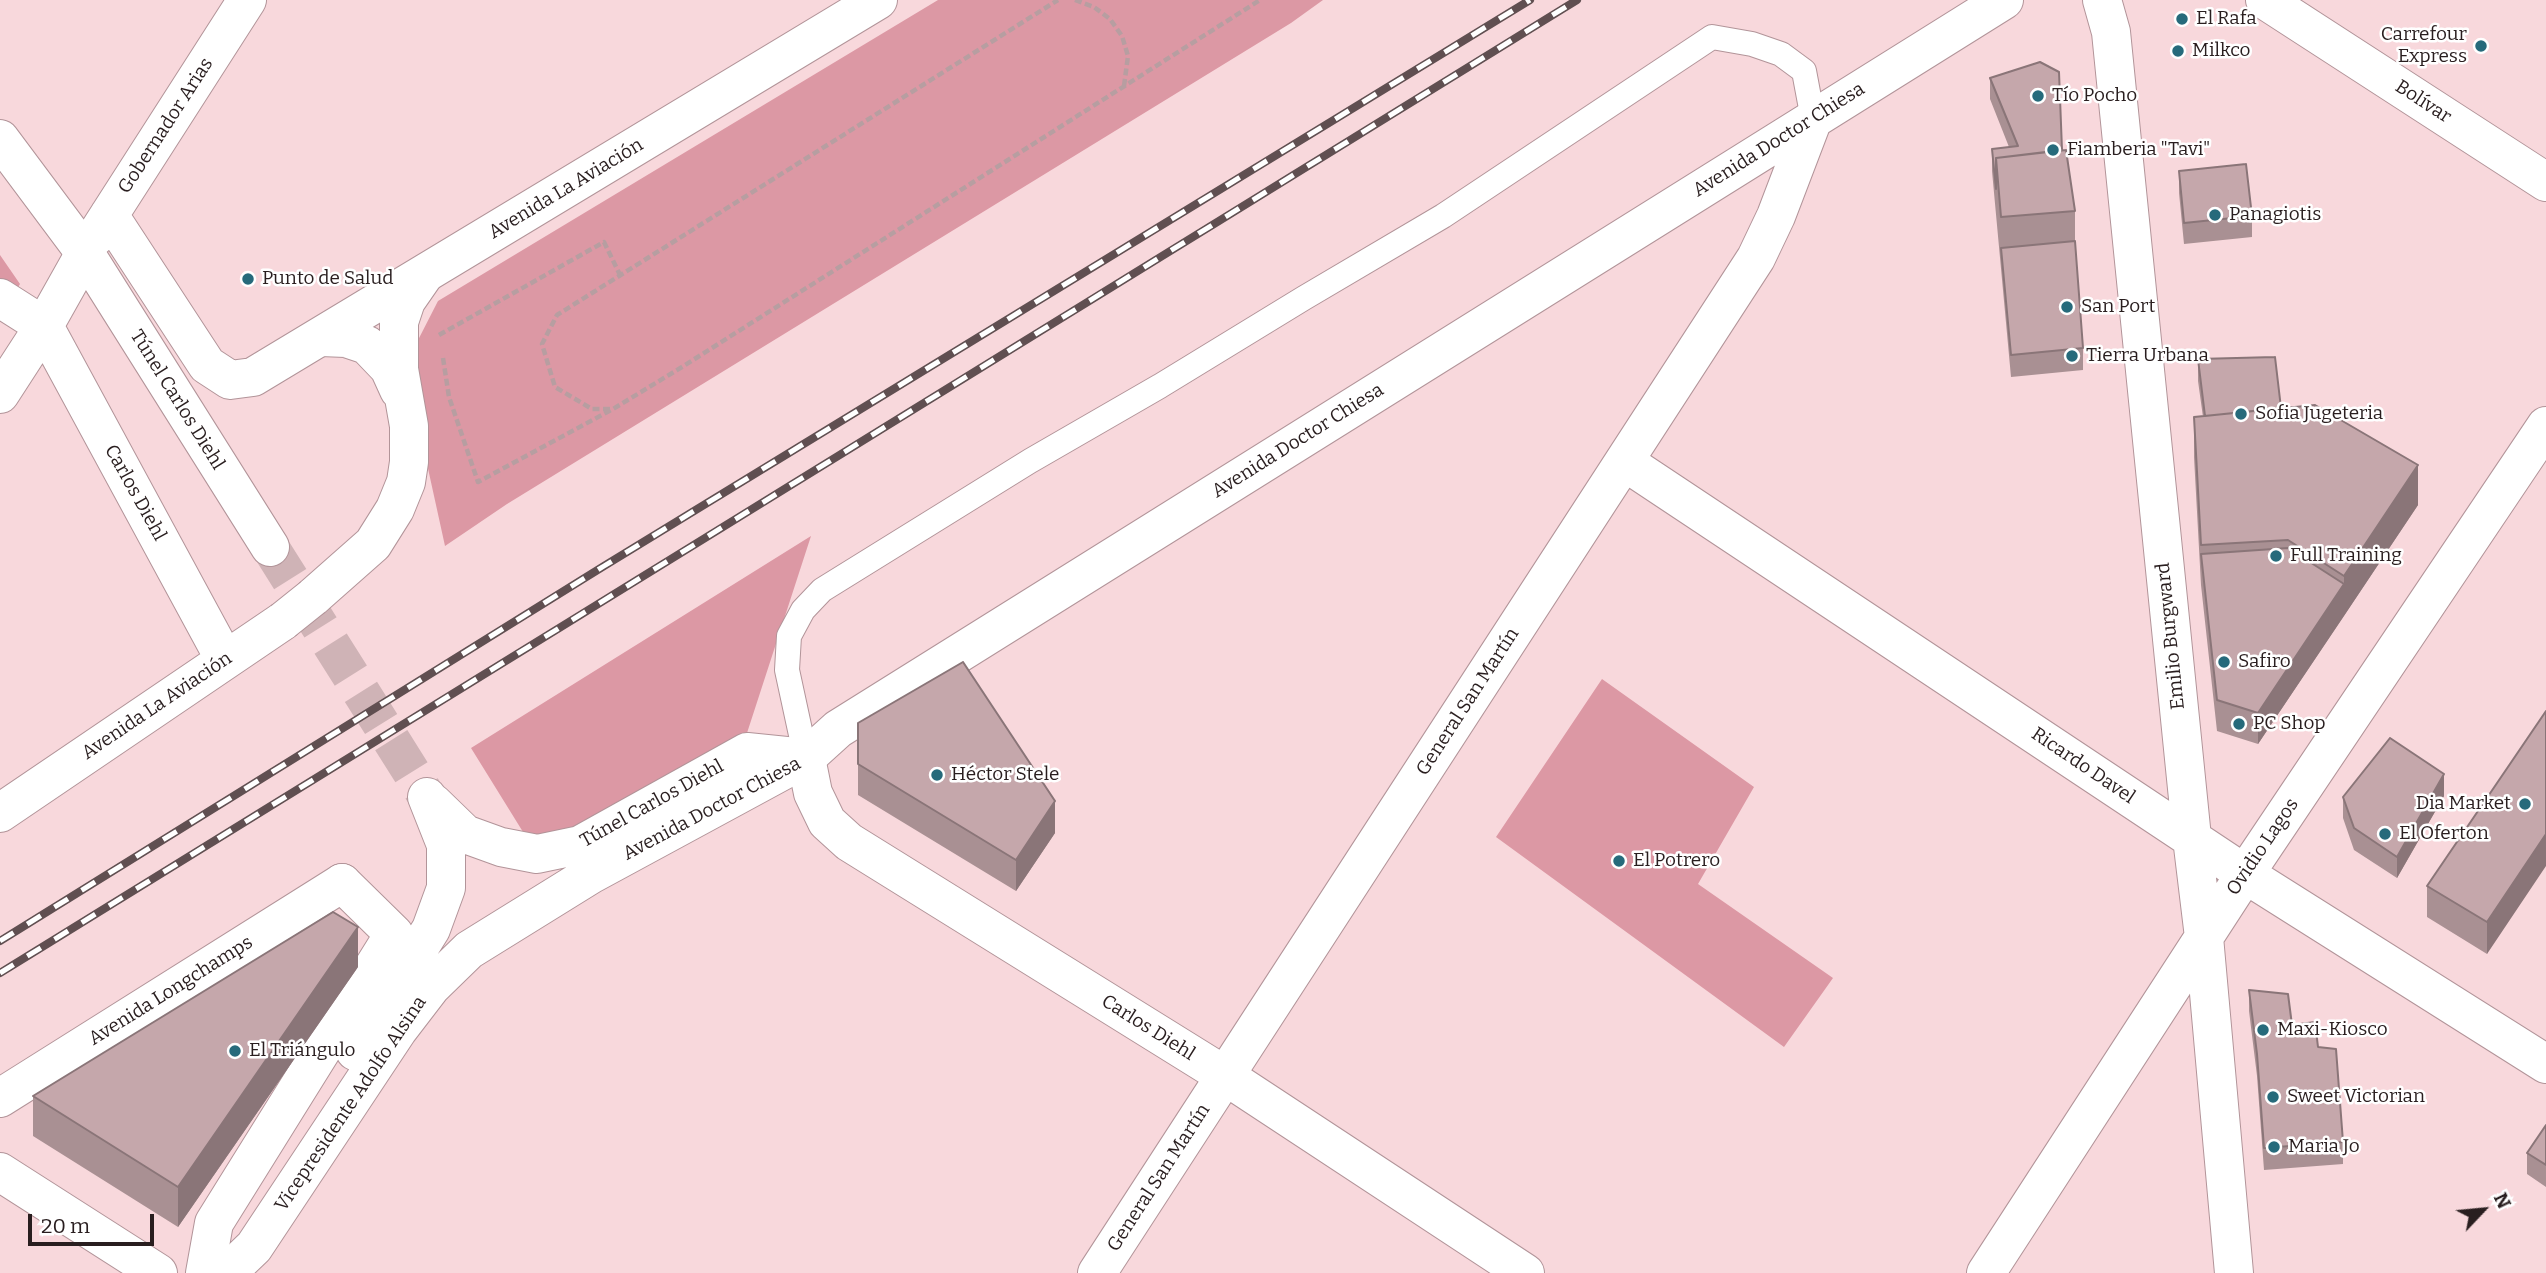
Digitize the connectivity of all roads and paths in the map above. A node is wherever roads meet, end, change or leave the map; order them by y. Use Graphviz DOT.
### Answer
graph roads {
  1 [pos="247,0"];
  2 [pos="878,0"];
  3 [pos="1059,0"];
  4 [pos="1074,0"];
  5 [pos="1260,0"];
  6 [pos="2004,0"];
  7 [pos="2102,0"];
  8 [pos="2265,0"];
  9 [pos="1123,86"];
  10 [pos="1813,119"];
  11 [pos="0,139"];
  12 [pos="2546,182"];
  13 [pos="109,215"];
  14 [pos="85,253"];
  15 [pos="424,275"];
  16 [pos="620,275"];
  17 [pos="0,298"];
  18 [pos="399,322"];
  19 [pos="44,326"];
  20 [pos="439,335"];
  21 [pos="321,337"];
  22 [pos="0,394"];
  23 [pos="406,405"];
  24 [pos="613,410"];
  25 [pos="2546,426"];
  26 [pos="1625,462"];
  27 [pos="270,547"];
  28 [pos="225,660"];
  29 [pos="806,758"];
  30 [pos="0,813"];
  31 [pos="2192,838"];
  32 [pos="2245,874"];
  33 [pos="590,875"];
  34 [pos="2204,937"];
  35 [pos="2546,1064"];
  36 [pos="1224,1075"];
  37 [pos="0,1098"];
  38 [pos="0,1172"];
  39 [pos="158,1273"];
  40 [pos="205,1273"];
  41 [pos="216,1273"];
  42 [pos="227,1273"];
  43 [pos="1097,1273"];
  44 [pos="1525,1273"];
  45 [pos="1986,1273"];
  46 [pos="2234,1273"];
  1 -- 13 [label="street, Gobernador Arias"];
  2 -- 15 [label="street, Avenida La Aviación"];
  3 -- 16 [label="path"];
  4 -- 9 [label="path"];
  5 -- 9 [label="path"];
  6 -- 10 [label="street, Avenida Doctor Chiesa"];
  7 -- 31 [label="street, Emilio Burgward"];
  8 -- 12 [label="street, Bolívar"];
  9 -- 24 [label="path"];
  10 -- 26 [label="street, General San Martín"];
  10 -- 29 [label="street, Avenida Doctor Chiesa"];
  10 -- 29 [label="lane"];
  11 -- 14 [label="street"];
  13 -- 14 [label="street, Gobernador Arias"];
  13 -- 21 [label="street, Avenida La Aviación"];
  14 -- 19 [label="street, Gobernador Arias"];
  14 -- 27 [label="street, Túnel Carlos Diehl"];
  15 -- 18 [label="street"];
  15 -- 21 [label="street, Avenida La Aviación"];
  16 -- 20 [label="path"];
  16 -- 24 [label="path"];
  17 -- 19 [label="street"];
  18 -- 20 [label="path"];
  18 -- 23 [label="street, Avenida La Aviación"];
  19 -- 22 [label="street, Gobernador Arias"];
  19 -- 28 [label="street, Carlos Diehl"];
  20 -- 24 [label="path"];
  21 -- 23 [label="street"];
  23 -- 28 [label="street, Avenida La Aviación, bridge"];
  25 -- 32 [label="street, Ovidio Lagos"];
  26 -- 31 [label="street, Ricardo Davel"];
  26 -- 36 [label="street, General San Martín"];
  28 -- 30 [label="street, Avenida La Aviación"];
  29 -- 33 [label="street, Avenida Doctor Chiesa"];
  29 -- 36 [label="street, Carlos Diehl"];
  29 -- 41 [label="street, Túnel Carlos Diehl"];
  31 -- 32 [label="street, Ricardo Davel"];
  31 -- 34 [label="street, Emilio Burgward"];
  32 -- 34 [label="street, Ovidio Lagos"];
  32 -- 35 [label="street, Ricardo Davel"];
  33 -- 42 [label="street, Vicepresidente Adolfo Alsina"];
  34 -- 45 [label="street, Ovidio Lagos"];
  34 -- 46 [label="street, Emilio Burgward"];
  36 -- 43 [label="street, General San Martín"];
  36 -- 44 [label="street, Carlos Diehl"];
  37 -- 40 [label="street, Avenida Longchamps"];
  38 -- 39 [label="street"];
}
